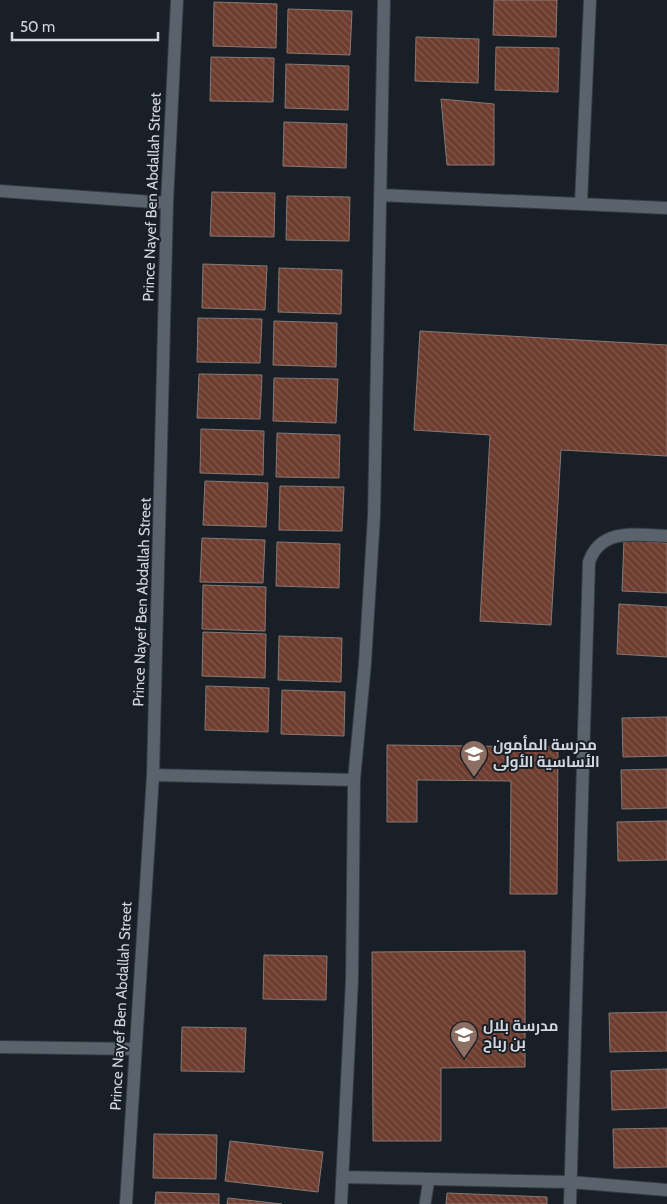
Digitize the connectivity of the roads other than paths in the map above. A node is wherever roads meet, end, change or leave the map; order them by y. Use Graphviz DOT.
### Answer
graph roads {
  1 [pos="177,0"];
  2 [pos="384,0"];
  3 [pos="590,0"];
  4 [pos="0,191"];
  5 [pos="380,195"];
  6 [pos="167,203"];
  7 [pos="581,203"];
  8 [pos="667,208"];
  9 [pos="667,536"];
  10 [pos="153,774"];
  11 [pos="354,780"];
  12 [pos="0,1047"];
  13 [pos="134,1049"];
  14 [pos="343,1177"];
  15 [pos="429,1179"];
  16 [pos="570,1182"];
  17 [pos="667,1190"];
  18 [pos="126,1204"];
  19 [pos="342,1204"];
  20 [pos="425,1204"];
  21 [pos="570,1204"];
  1 -- 6 [label="street, Prince Nayef Ben Abdallah Street"];
  2 -- 5 [label="street"];
  3 -- 7 [label="street"];
  4 -- 6 [label="street"];
  5 -- 7 [label="street"];
  5 -- 11 [label="street"];
  6 -- 10 [label="street, Prince Nayef Ben Abdallah Street"];
  7 -- 8 [label="street"];
  9 -- 16 [label="street"];
  10 -- 11 [label="street"];
  10 -- 13 [label="street, Prince Nayef Ben Abdallah Street"];
  11 -- 14 [label="street"];
  12 -- 13 [label="street"];
  13 -- 18 [label="street, Prince Nayef Ben Abdallah Street"];
  14 -- 15 [label="street"];
  14 -- 19 [label="street"];
  15 -- 16 [label="street"];
  15 -- 20 [label="lane"];
  16 -- 17 [label="street"];
  16 -- 21 [label="street"];
}
